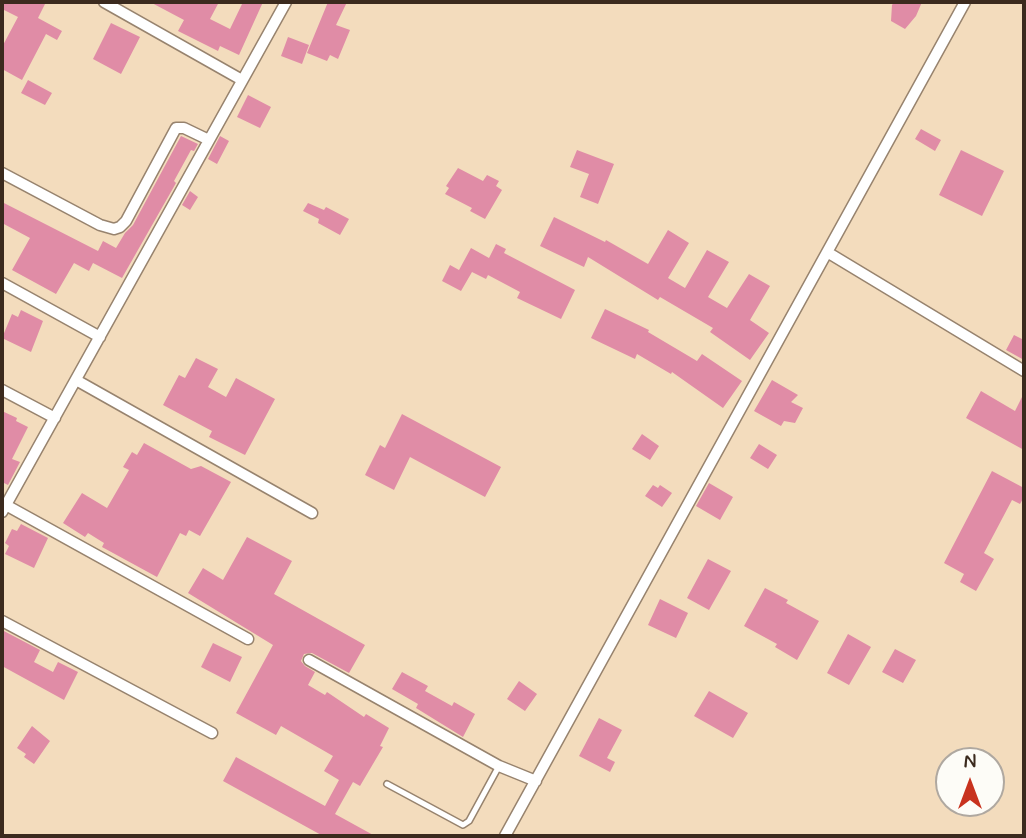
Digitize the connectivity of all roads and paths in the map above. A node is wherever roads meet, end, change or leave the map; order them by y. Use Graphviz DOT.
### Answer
graph roads {
  1 [pos="104,2"];
  2 [pos="286,2"];
  3 [pos="965,2"];
  4 [pos="242,80"];
  5 [pos="209,140"];
  6 [pos="2,173"];
  7 [pos="827,252"];
  8 [pos="2,284"];
  9 [pos="100,337"];
  10 [pos="1024,370"];
  11 [pos="76,380"];
  12 [pos="2,390"];
  13 [pos="55,418"];
  14 [pos="3,507"];
  15 [pos="312,513"];
  16 [pos="2,621"];
  17 [pos="247,639"];
  18 [pos="309,660"];
  19 [pos="212,733"];
  20 [pos="499,766"];
  21 [pos="536,781"];
  22 [pos="387,784"];
  23 [pos="505,836"];
  1 -- 4 [label="street"];
  2 -- 4 [label="street"];
  3 -- 7 [label="street"];
  4 -- 5 [label="street"];
  5 -- 6 [label="street"];
  5 -- 9 [label="street"];
  7 -- 10 [label="street"];
  7 -- 21 [label="street"];
  8 -- 9 [label="street"];
  9 -- 11 [label="street"];
  11 -- 13 [label="street"];
  11 -- 15 [label="street"];
  12 -- 13 [label="street"];
  13 -- 14 [label="street"];
  14 -- 17 [label="street"];
  16 -- 19 [label="street"];
  18 -- 20 [label="street"];
  20 -- 21 [label="street"];
  20 -- 22 [label="lane"];
  21 -- 23 [label="street"];
}
